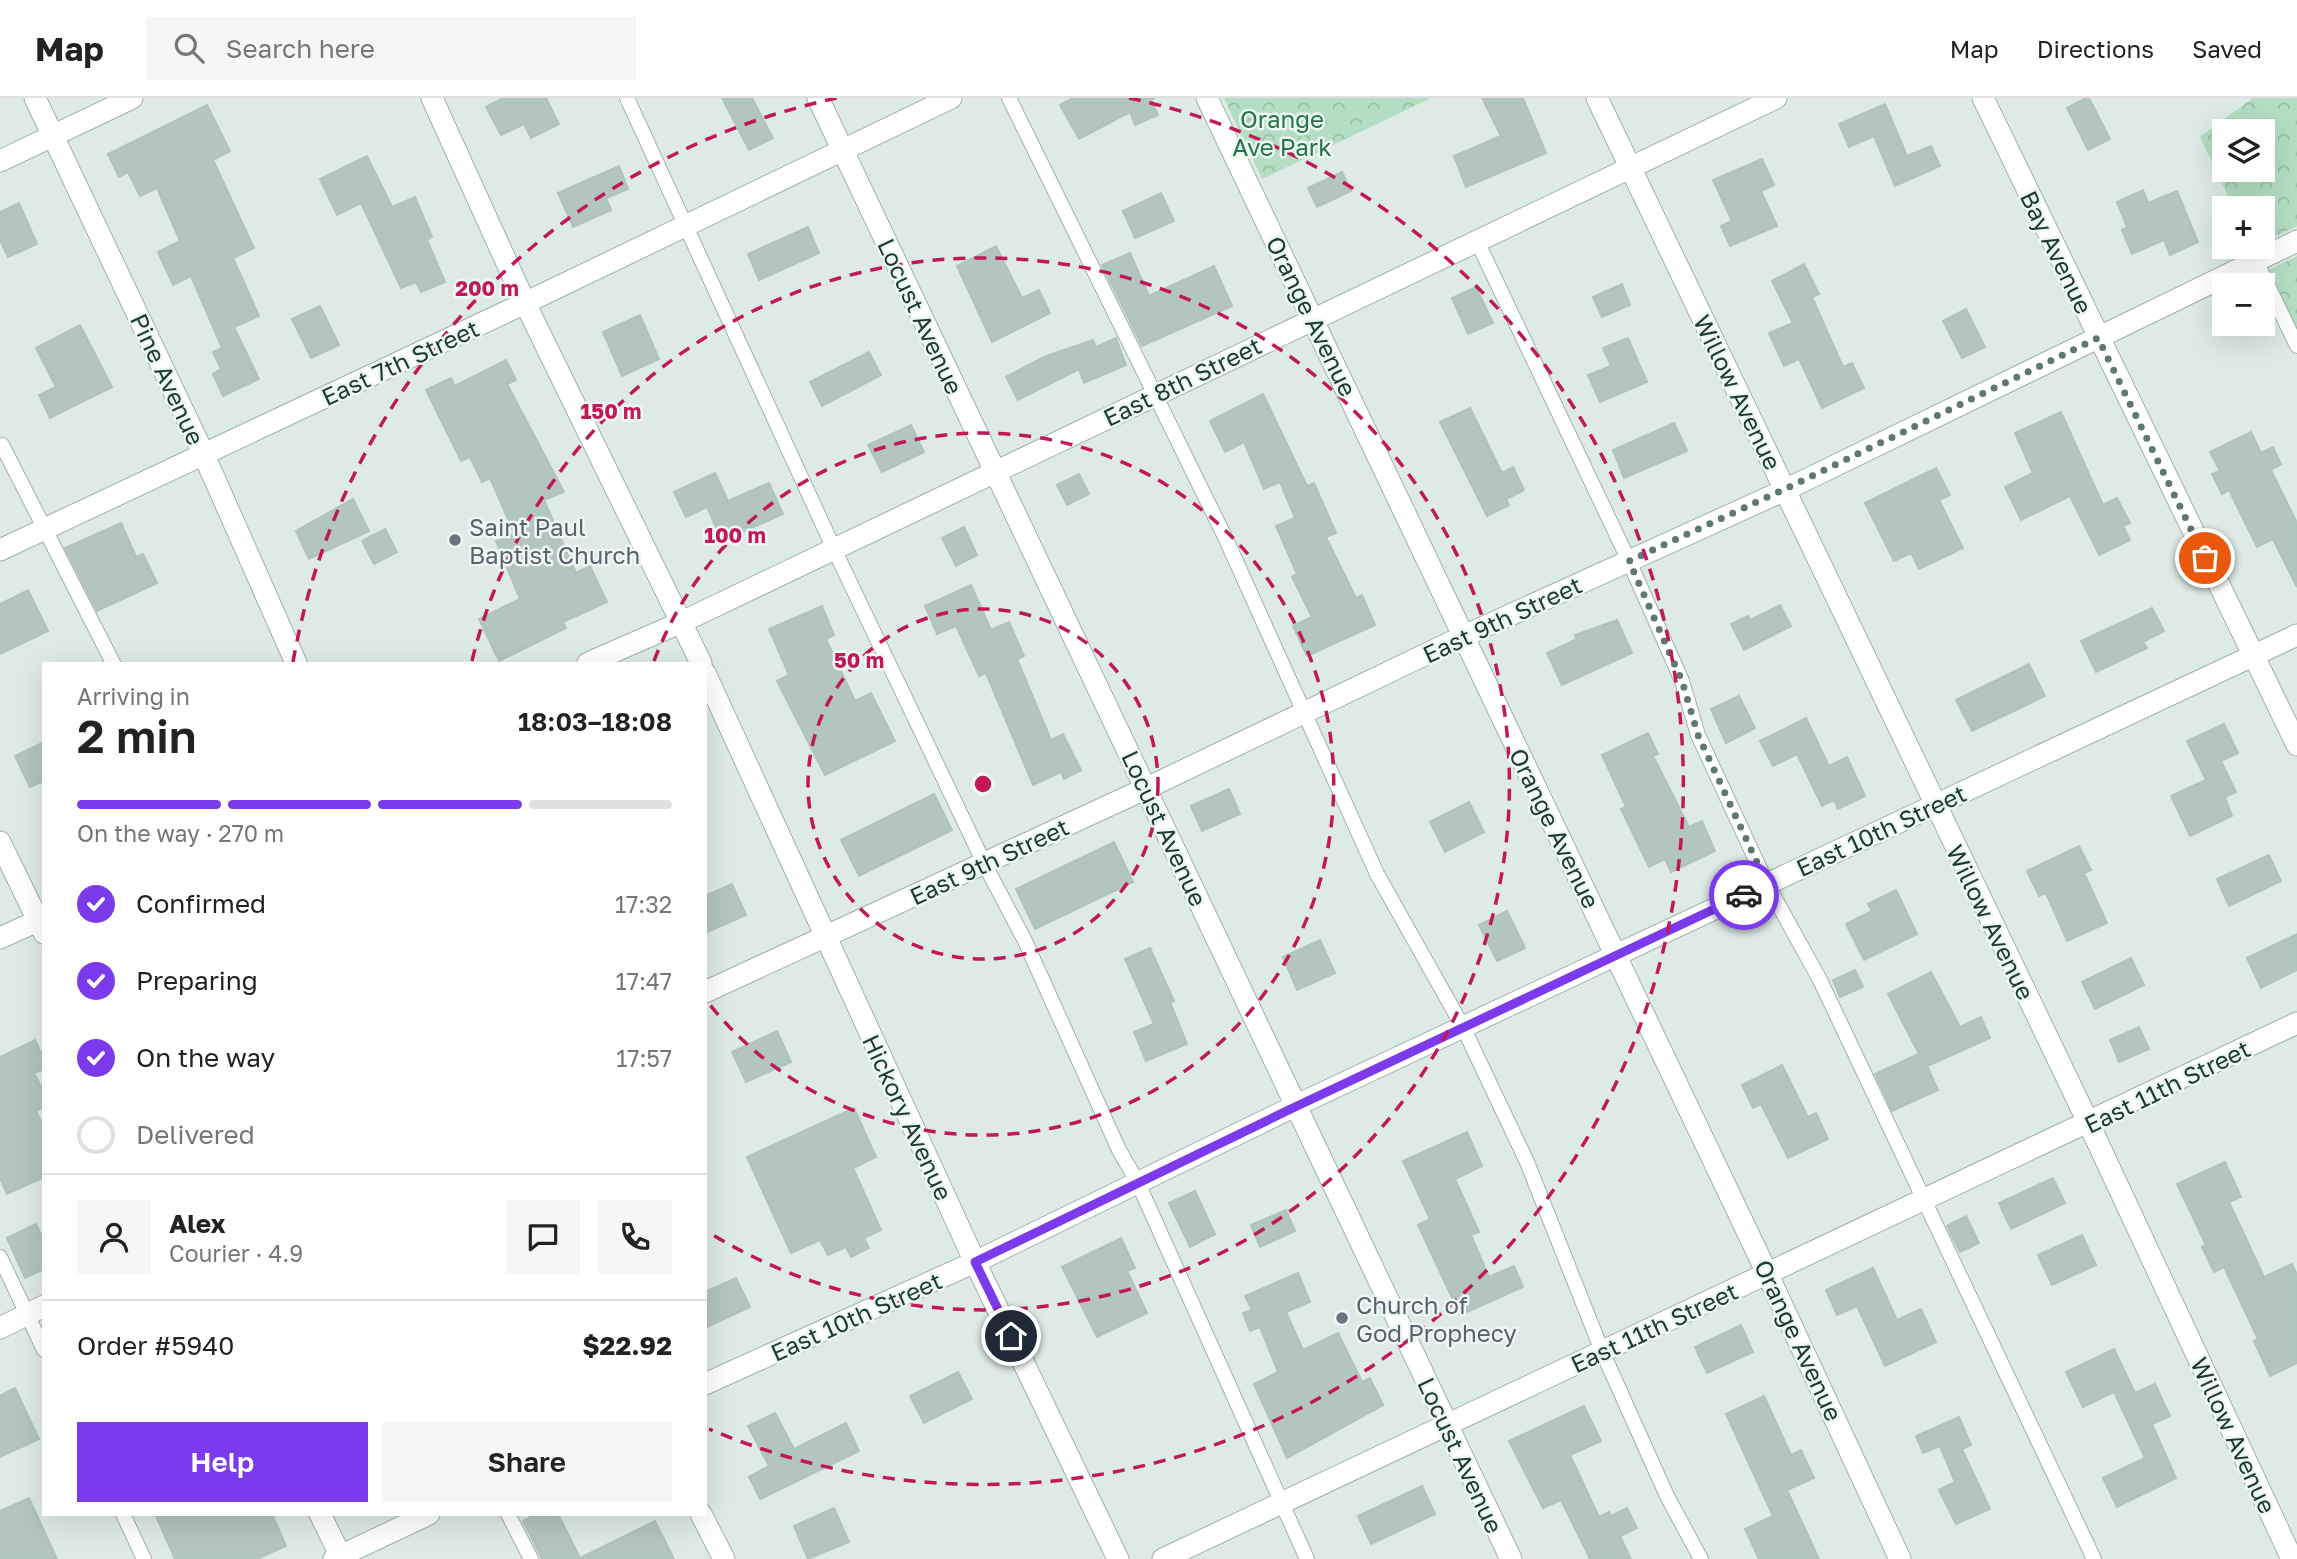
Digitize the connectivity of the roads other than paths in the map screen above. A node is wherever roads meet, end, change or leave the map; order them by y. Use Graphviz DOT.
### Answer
graph roads {
  1 [pos="35,98"];
  2 [pos="132,98"];
  3 [pos="432,98"];
  4 [pos="627,98"];
  5 [pos="817,98"];
  6 [pos="951,98"];
  7 [pos="1009,98"];
  8 [pos="1207,98"];
  9 [pos="1597,98"];
  10 [pos="1776,98"];
  11 [pos="1983,98"];
  12 [pos="53,136"];
  13 [pos="842,151"];
  14 [pos="0,161"];
  15 [pos="1630,167"];
  16 [pos="686,226"];
  17 [pos="1476,241"];
  18 [pos="2297,241"];
  19 [pos="2256,261"];
  20 [pos="525,303"];
  21 [pos="1314,318"];
  22 [pos="2098,338"];
  23 [pos="2297,346"];
  24 [pos="1155,394"];
  25 [pos="2,445"];
  26 [pos="204,455"];
  27 [pos="995,471"];
  28 [pos="1785,489"];
  29 [pos="44,529"];
  30 [pos="834,549"];
  31 [pos="0,550"];
  32 [pos="1629,561"];
  33 [pos="682,622"];
  34 [pos="2297,635"];
  35 [pos="1464,636"];
  36 [pos="2253,656"];
  37 [pos="112,662"];
  38 [pos="296,662"];
  39 [pos="591,662"];
  40 [pos="701,662"];
  41 [pos="707,677"];
  42 [pos="1303,713"];
  43 [pos="2297,745"];
  44 [pos="1147,788"];
  45 [pos="1934,804"];
  46 [pos="0,842"];
  47 [pos="984,863"];
  48 [pos="1767,884"];
  49 [pos="42,924"];
  50 [pos="825,936"];
  51 [pos="0,938"];
  52 [pos="1616,955"];
  53 [pos="707,991"];
  54 [pos="2297,1023"];
  55 [pos="1463,1027"];
  56 [pos="1295,1107"];
  57 [pos="2089,1124"];
  58 [pos="1138,1183"];
  59 [pos="1926,1200"];
  60 [pos="0,1257"];
  61 [pos="975,1262"];
  62 [pos="1768,1273"];
  63 [pos="35,1311"];
  64 [pos="0,1328"];
  65 [pos="42,1341"];
  66 [pos="1602,1351"];
  67 [pos="707,1383"];
  68 [pos="1447,1424"];
  69 [pos="1280,1504"];
  70 [pos="124,1516"];
  71 [pos="321,1516"];
  72 [pos="425,1516"];
  73 [pos="509,1516"];
  74 [pos="702,1516"];
  75 [pos="339,1558"];
  76 [pos="144,1559"];
  77 [pos="531,1559"];
  78 [pos="724,1559"];
  79 [pos="1118,1559"];
  80 [pos="1163,1559"];
  81 [pos="1307,1559"];
  82 [pos="1511,1559"];
  83 [pos="1701,1559"];
  84 [pos="1900,1559"];
  85 [pos="2094,1559"];
  86 [pos="2292,1559"];
  1 -- 12 [label="street, Pine Avenue"];
  2 -- 12 [label="street"];
  3 -- 20 [label="street"];
  4 -- 16 [label="lane"];
  5 -- 13 [label="street, Locust Avenue"];
  6 -- 13 [label="street, East 7th Street"];
  7 -- 24 [label="lane"];
  8 -- 21 [label="street, Orange Avenue"];
  9 -- 15 [label="street, Willow Avenue"];
  10 -- 15 [label="street, East 8th Street"];
  11 -- 22 [label="street, Bay Avenue"];
  12 -- 14 [label="street"];
  12 -- 26 [label="street, Pine Avenue"];
  13 -- 16 [label="street, East 7th Street"];
  13 -- 27 [label="street, Locust Avenue"];
  15 -- 17 [label="street, East 8th Street"];
  15 -- 28 [label="street, Willow Avenue"];
  16 -- 20 [label="street, East 7th Street"];
  16 -- 30 [label="lane"];
  17 -- 21 [label="street, East 8th Street"];
  17 -- 32 [label="lane"];
  18 -- 19 [label="street, East 9th Street"];
  19 -- 22 [label="street, East 9th Street"];
  19 -- 23 [label="lane"];
  20 -- 26 [label="street, East 7th Street"];
  20 -- 33 [label="street"];
  21 -- 24 [label="street, East 8th Street"];
  21 -- 35 [label="street, Orange Avenue"];
  22 -- 28 [label="street, East 9th Street"];
  22 -- 36 [label="street, Bay Avenue"];
  24 -- 27 [label="street, East 8th Street"];
  24 -- 42 [label="lane"];
  25 -- 29 [label="lane"];
  26 -- 29 [label="street, East 7th Street"];
  26 -- 38 [label="street, Pine Avenue"];
  27 -- 30 [label="street, East 8th Street"];
  27 -- 44 [label="street, Locust Avenue"];
  28 -- 32 [label="street, East 9th Street"];
  28 -- 45 [label="street, Willow Avenue"];
  29 -- 31 [label="street, East 7th Street"];
  29 -- 37 [label="lane"];
  30 -- 33 [label="street, East 8th Street"];
  30 -- 47 [label="lane"];
  32 -- 35 [label="street, East 9th Street"];
  32 -- 48 [label="lane"];
  33 -- 39 [label="street, East 8th Street"];
  33 -- 40 [label="street"];
  34 -- 36 [label="street, East 10th Street"];
  35 -- 42 [label="street, East 9th Street"];
  35 -- 52 [label="street, Orange Avenue"];
  36 -- 43 [label="street, Bay Avenue"];
  36 -- 45 [label="street, East 10th Street"];
  41 -- 50 [label="street, Hickory Avenue"];
  42 -- 44 [label="street, East 9th Street"];
  42 -- 55 [label="lane"];
  44 -- 47 [label="street, East 9th Street"];
  44 -- 56 [label="street, Locust Avenue"];
  45 -- 48 [label="street, East 10th Street"];
  45 -- 57 [label="street, Willow Avenue"];
  46 -- 49 [label="street"];
  47 -- 50 [label="street, East 9th Street"];
  47 -- 58 [label="lane"];
  48 -- 52 [label="street, East 10th Street"];
  48 -- 59 [label="lane"];
  49 -- 51 [label="street"];
  50 -- 53 [label="street, East 9th Street"];
  50 -- 61 [label="street, Hickory Avenue"];
  52 -- 55 [label="street, East 10th Street"];
  52 -- 62 [label="street, Orange Avenue"];
  54 -- 57 [label="street, East 11th Street"];
  55 -- 56 [label="street, East 10th Street"];
  55 -- 66 [label="lane"];
  56 -- 58 [label="street, East 10th Street"];
  56 -- 68 [label="street, Locust Avenue"];
  57 -- 59 [label="street, East 11th Street"];
  57 -- 86 [label="street, Willow Avenue"];
  58 -- 61 [label="street, East 10th Street"];
  58 -- 69 [label="lane"];
  59 -- 62 [label="street, East 11th Street"];
  59 -- 85 [label="lane"];
  60 -- 63 [label="lane"];
  61 -- 67 [label="street, East 10th Street"];
  61 -- 79 [label="street, Hickory Avenue"];
  62 -- 66 [label="street, East 11th Street"];
  62 -- 84 [label="street, Orange Avenue"];
  63 -- 64 [label="street"];
  63 -- 65 [label="lane"];
  66 -- 68 [label="street, East 11th Street"];
  66 -- 83 [label="lane"];
  68 -- 69 [label="street, East 11th Street"];
  68 -- 82 [label="street, Locust Avenue"];
  69 -- 80 [label="street, East 11th Street"];
  69 -- 81 [label="lane"];
  70 -- 76 [label="lane"];
  71 -- 75 [label="street"];
  72 -- 75 [label="street"];
  73 -- 77 [label="lane"];
  74 -- 78 [label="street"];
}
